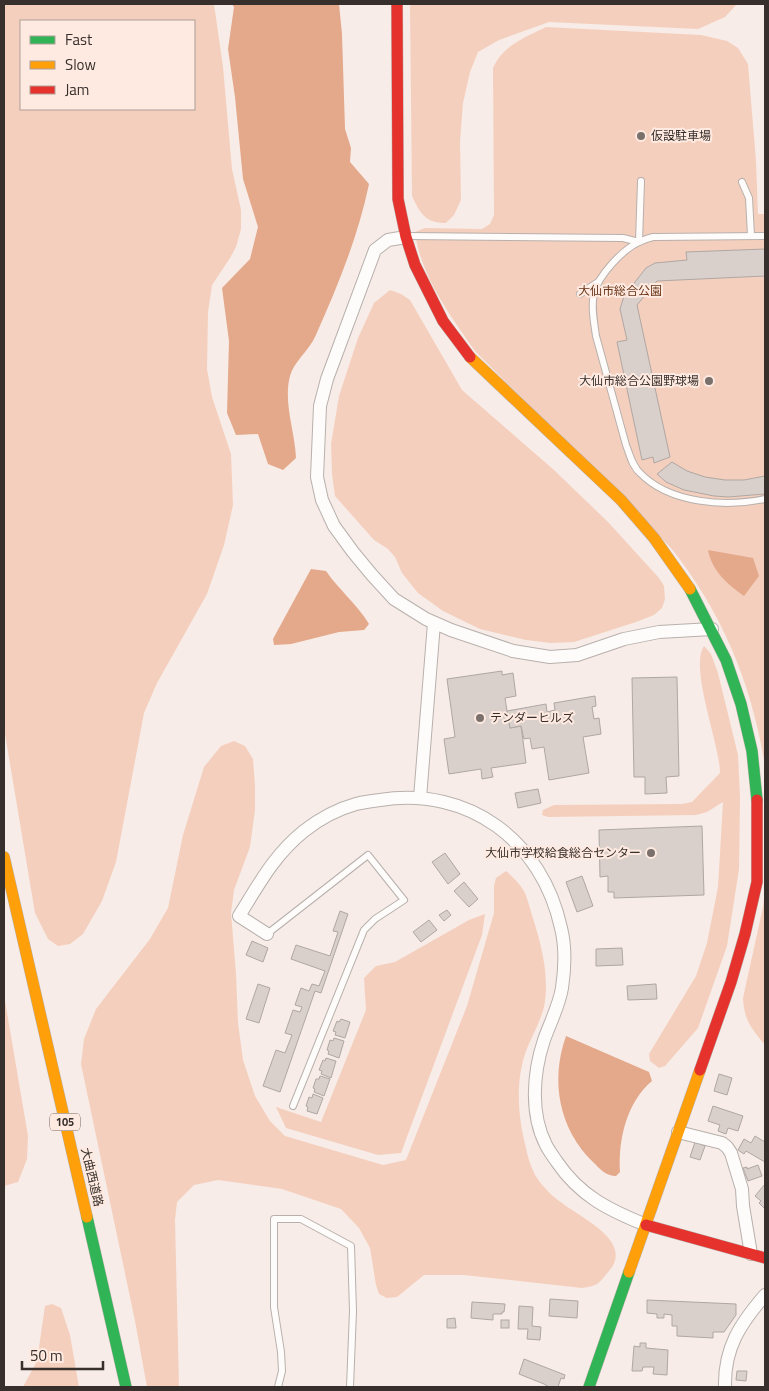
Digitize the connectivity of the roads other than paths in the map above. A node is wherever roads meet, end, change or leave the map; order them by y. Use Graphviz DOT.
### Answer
graph roads {
  1 [pos="397,4"];
  2 [pos="641,181"];
  3 [pos="742,182"];
  4 [pos="406,236"];
  5 [pos="752,236"];
  6 [pos="765,236"];
  7 [pos="639,242"];
  8 [pos="599,281"];
  9 [pos="580,294"];
  10 [pos="765,499"];
  11 [pos="434,623"];
  12 [pos="712,629"];
  13 [pos="420,798"];
  14 [pos="4,857"];
  15 [pos="761,882"];
  16 [pos="267,934"];
  17 [pos="293,1106"];
  18 [pos="678,1132"];
  19 [pos="646,1226"];
  20 [pos="751,1254"];
  21 [pos="765,1258"];
  22 [pos="765,1295"];
  23 [pos="126,1387"];
  24 [pos="278,1387"];
  25 [pos="350,1387"];
  26 [pos="589,1387"];
  27 [pos="725,1387"];
  1 -- 4 [label="main road"];
  2 -- 7 [label="lane"];
  3 -- 5 [label="lane"];
  4 -- 7 [label="lane"];
  4 -- 11 [label="street"];
  4 -- 12 [label="main road"];
  5 -- 6 [label="lane"];
  5 -- 7 [label="lane"];
  7 -- 8 [label="lane"];
  8 -- 9 [label="lane"];
  8 -- 10 [label="lane"];
  11 -- 12 [label="street"];
  11 -- 13 [label="street"];
  12 -- 15 [label="main road"];
  13 -- 16 [label="street"];
  13 -- 19 [label="street"];
  14 -- 23 [label="main road, 大曲西道路 / 105"];
  15 -- 18 [label="main road"];
  16 -- 17 [label="lane"];
  18 -- 19 [label="main road"];
  18 -- 20 [label="street"];
  19 -- 20 [label="main road"];
  19 -- 26 [label="main road"];
  20 -- 21 [label="main road"];
  22 -- 27 [label="street"];
  24 -- 25 [label="lane"];
}
